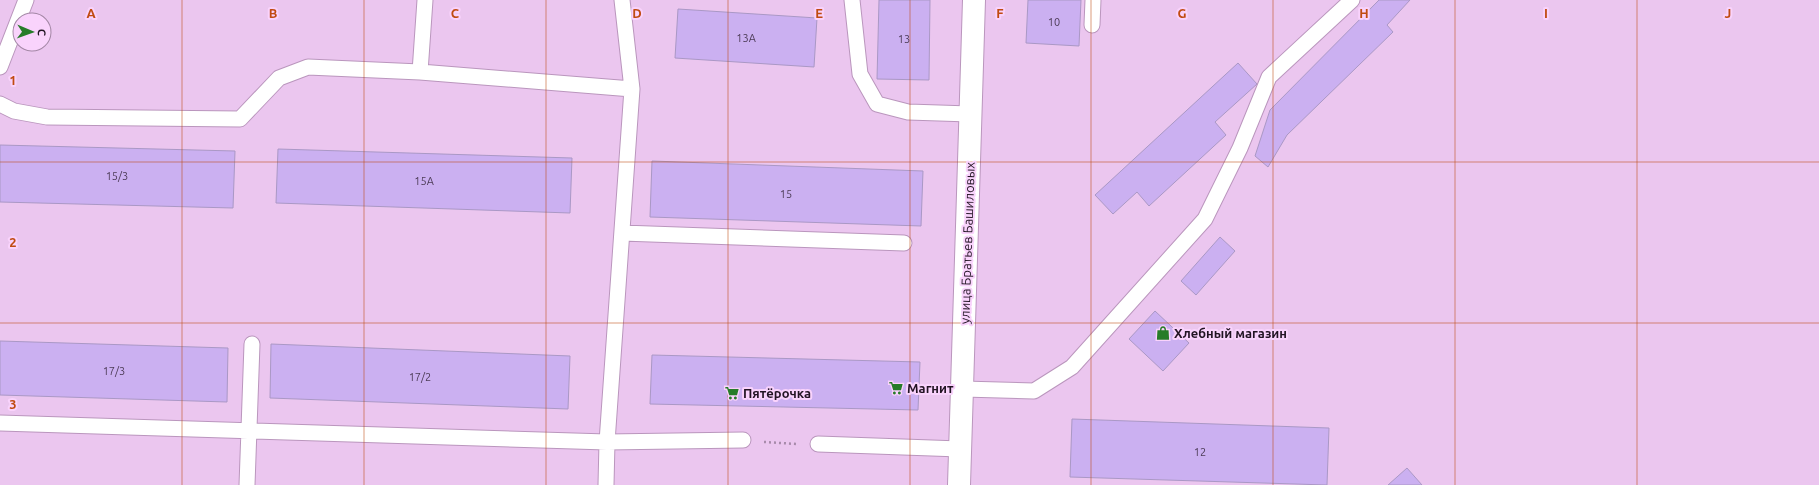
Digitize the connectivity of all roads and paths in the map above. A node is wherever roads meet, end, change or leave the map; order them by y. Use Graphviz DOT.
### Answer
graph roads {
  1 [pos="26,0"];
  2 [pos="425,0"];
  3 [pos="622,0"];
  4 [pos="852,0"];
  5 [pos="974,0"];
  6 [pos="1093,0"];
  7 [pos="1352,0"];
  8 [pos="1092,25"];
  9 [pos="0,67"];
  10 [pos="420,72"];
  11 [pos="632,89"];
  12 [pos="0,104"];
  13 [pos="970,114"];
  14 [pos="622,233"];
  15 [pos="904,243"];
  16 [pos="252,344"];
  17 [pos="962,389"];
  18 [pos="0,423"];
  19 [pos="249,430"];
  20 [pos="743,440"];
  21 [pos="607,442"];
  22 [pos="818,444"];
  23 [pos="960,449"];
  24 [pos="247,485"];
  25 [pos="606,485"];
  26 [pos="959,485"];
  1 -- 9 [label="lane"];
  2 -- 10 [label="lane"];
  3 -- 11 [label="lane"];
  4 -- 13 [label="lane"];
  5 -- 13 [label="street, улица Братьев Башиловых"];
  6 -- 8 [label="lane"];
  7 -- 17 [label="lane"];
  10 -- 11 [label="lane"];
  10 -- 12 [label="lane"];
  11 -- 14 [label="lane"];
  13 -- 17 [label="street, улица Братьев Башиловых"];
  14 -- 15 [label="lane"];
  14 -- 21 [label="lane"];
  16 -- 19 [label="lane"];
  17 -- 23 [label="street, улица Братьев Башиловых"];
  18 -- 19 [label="lane"];
  19 -- 21 [label="lane"];
  19 -- 24 [label="lane"];
  20 -- 21 [label="lane"];
  20 -- 22 [label="path"];
  21 -- 25 [label="lane"];
  22 -- 23 [label="lane"];
  23 -- 26 [label="street, улица Братьев Башиловых"];
}
